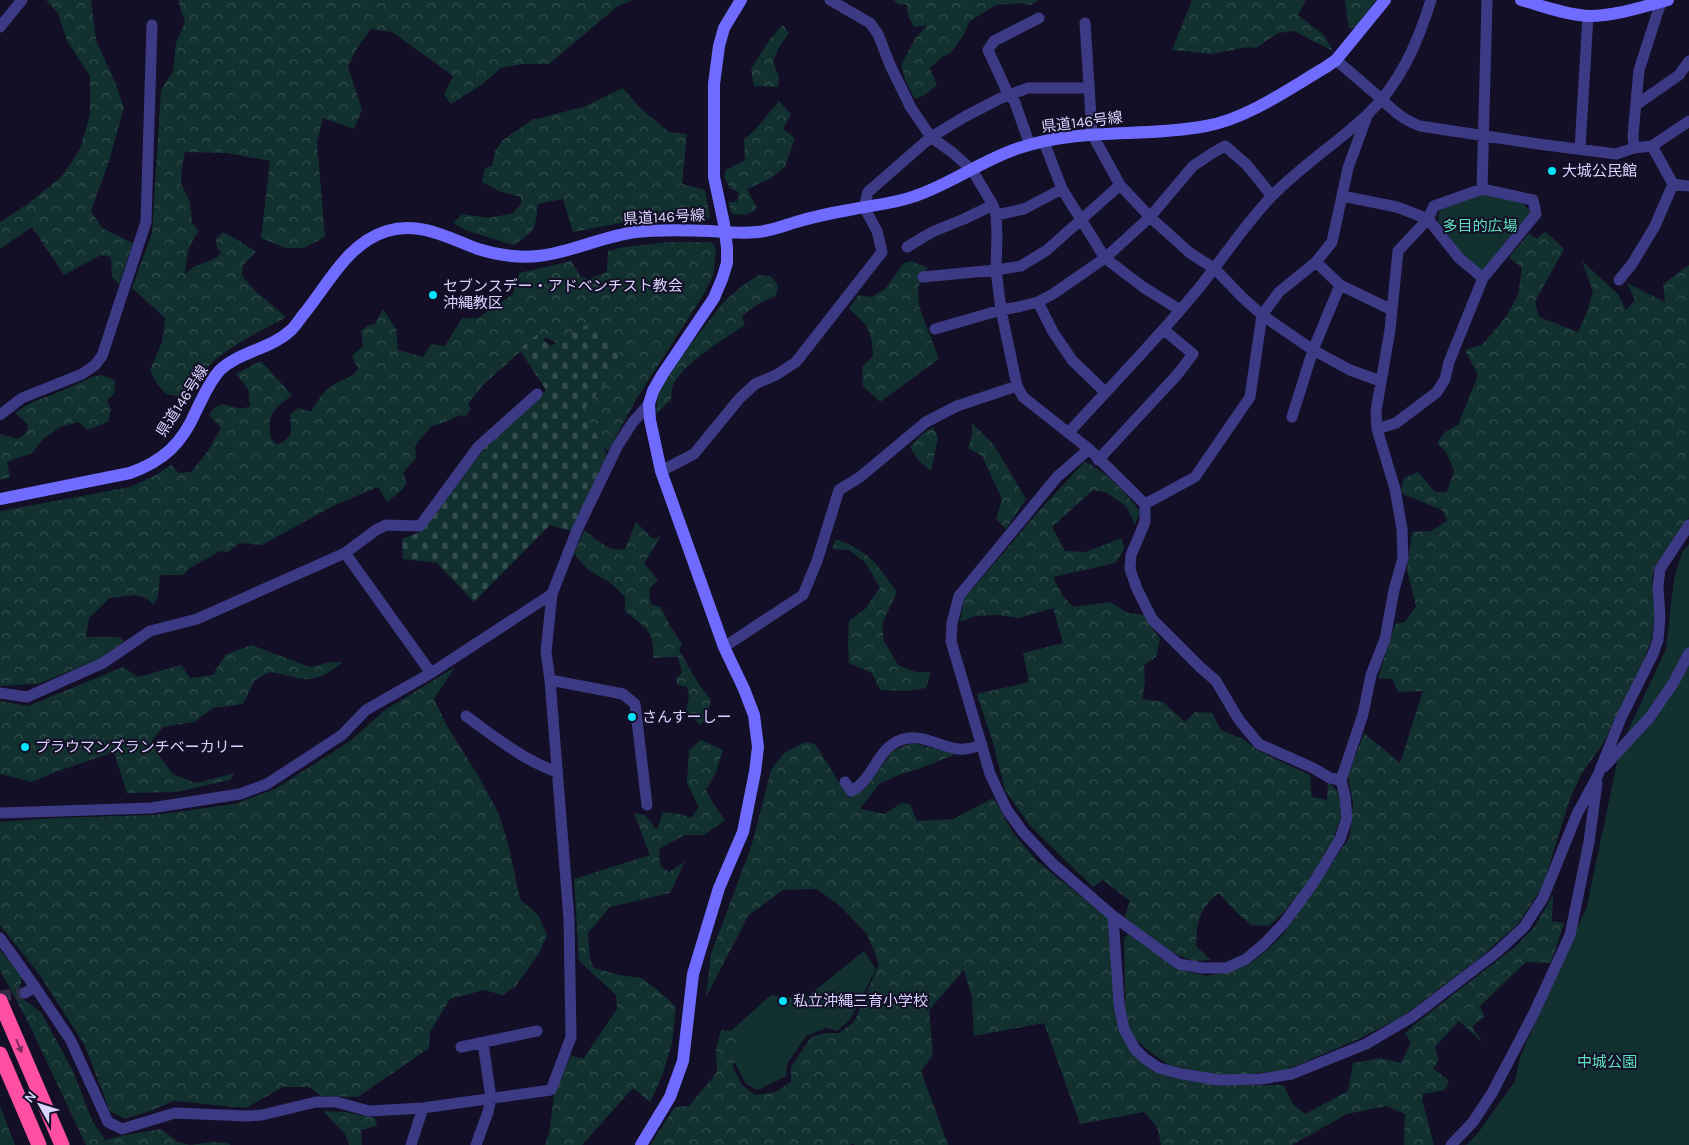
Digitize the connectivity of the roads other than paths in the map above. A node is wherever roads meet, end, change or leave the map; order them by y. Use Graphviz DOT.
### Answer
graph roads {
  1 [pos="22,0"];
  2 [pos="741,0"];
  3 [pos="830,0"];
  4 [pos="1385,0"];
  5 [pos="1431,0"];
  6 [pos="1487,0"];
  7 [pos="1521,0"];
  8 [pos="1665,1"];
  9 [pos="1588,16"];
  10 [pos="1039,18"];
  11 [pos="1085,23"];
  12 [pos="152,26"];
  13 [pos="0,27"];
  14 [pos="1336,60"];
  15 [pos="1689,61"];
  16 [pos="1088,88"];
  17 [pos="1009,96"];
  18 [pos="1382,99"];
  19 [pos="1636,105"];
  20 [pos="1368,114"];
  21 [pos="1689,121"];
  22 [pos="1092,134"];
  23 [pos="1484,134"];
  24 [pos="931,137"];
  25 [pos="1044,142"];
  26 [pos="1030,145"];
  27 [pos="1652,146"];
  28 [pos="1580,148"];
  29 [pos="1634,148"];
  30 [pos="972,170"];
  31 [pos="1673,184"];
  32 [pos="1120,185"];
  33 [pos="1689,186"];
  34 [pos="1062,189"];
  35 [pos="1482,189"];
  36 [pos="1272,196"];
  37 [pos="1342,196"];
  38 [pos="864,207"];
  39 [pos="995,210"];
  40 [pos="1150,217"];
  41 [pos="1428,219"];
  42 [pos="1080,220"];
  43 [pos="725,232"];
  44 [pos="907,247"];
  45 [pos="1105,258"];
  46 [pos="1316,262"];
  47 [pos="1215,269"];
  48 [pos="996,270"];
  49 [pos="923,277"];
  50 [pos="1483,278"];
  51 [pos="1619,280"];
  52 [pos="1340,285"];
  53 [pos="1038,302"];
  54 [pos="1001,310"];
  55 [pos="1180,310"];
  56 [pos="1392,310"];
  57 [pos="1262,315"];
  58 [pos="935,329"];
  59 [pos="1164,330"];
  60 [pos="1313,350"];
  61 [pos="1380,381"];
  62 [pos="1017,386"];
  63 [pos="1105,392"];
  64 [pos="537,394"];
  65 [pos="649,404"];
  66 [pos="0,415"];
  67 [pos="1292,416"];
  68 [pos="1377,429"];
  69 [pos="1069,432"];
  70 [pos="1089,449"];
  71 [pos="1098,460"];
  72 [pos="661,471"];
  73 [pos="0,499"];
  74 [pos="1145,504"];
  75 [pos="1689,525"];
  76 [pos="345,553"];
  77 [pos="552,594"];
  78 [pos="724,647"];
  79 [pos="1689,653"];
  80 [pos="431,673"];
  81 [pos="550,680"];
  82 [pos="0,693"];
  83 [pos="466,716"];
  84 [pos="982,746"];
  85 [pos="557,772"];
  86 [pos="1598,775"];
  87 [pos="1341,780"];
  88 [pos="845,782"];
  89 [pos="647,805"];
  90 [pos="1,812"];
  91 [pos="1112,916"];
  92 [pos="0,938"];
  93 [pos="0,1001"];
  94 [pos="537,1031"];
  95 [pos="483,1043"];
  96 [pos="460,1047"];
  97 [pos="0,1054"];
  98 [pos="491,1098"];
  99 [pos="423,1108"];
  100 [pos="39,1145"];
  101 [pos="62,1145"];
  102 [pos="411,1145"];
  103 [pos="476,1145"];
  104 [pos="641,1145"];
  105 [pos="1451,1145"];
  1 -- 13 [label="street"];
  2 -- 43 [label="main road"];
  3 -- 24 [label="street"];
  4 -- 14 [label="main road, 県道146号線"];
  5 -- 18 [label="street"];
  6 -- 23 [label="street"];
  7 -- 9 [label="main road"];
  8 -- 9 [label="main road"];
  8 -- 19 [label="street"];
  9 -- 28 [label="street"];
  10 -- 17 [label="street"];
  11 -- 16 [label="street"];
  12 -- 66 [label="street"];
  14 -- 18 [label="street"];
  14 -- 22 [label="main road, 県道146号線"];
  15 -- 19 [label="street"];
  16 -- 17 [label="street"];
  16 -- 22 [label="street"];
  17 -- 24 [label="street"];
  17 -- 26 [label="street"];
  18 -- 20 [label="street"];
  18 -- 23 [label="street"];
  19 -- 29 [label="street"];
  20 -- 36 [label="street"];
  20 -- 37 [label="street"];
  21 -- 27 [label="street"];
  22 -- 25 [label="main road, 県道146号線"];
  22 -- 32 [label="street"];
  23 -- 28 [label="street"];
  23 -- 35 [label="street"];
  24 -- 30 [label="street"];
  24 -- 38 [label="street"];
  25 -- 26 [label="main road, 県道146号線"];
  25 -- 34 [label="street"];
  26 -- 30 [label="main road, 県道146号線"];
  27 -- 29 [label="street"];
  27 -- 31 [label="street"];
  28 -- 29 [label="street"];
  30 -- 38 [label="main road, 県道146号線"];
  30 -- 39 [label="street"];
  31 -- 33 [label="street"];
  31 -- 51 [label="street"];
  32 -- 40 [label="street"];
  32 -- 42 [label="street"];
  34 -- 39 [label="street"];
  34 -- 42 [label="street"];
  35 -- 41 [label="street"];
  35 -- 50 [label="street"];
  36 -- 40 [label="street"];
  36 -- 47 [label="street"];
  37 -- 41 [label="street"];
  37 -- 46 [label="street"];
  38 -- 43 [label="main road, 県道146号線"];
  38 -- 72 [label="street"];
  39 -- 44 [label="street"];
  39 -- 48 [label="street"];
  40 -- 45 [label="street"];
  40 -- 47 [label="street"];
  41 -- 50 [label="street"];
  41 -- 56 [label="street"];
  42 -- 45 [label="street"];
  42 -- 48 [label="street"];
  43 -- 65 [label="main road"];
  43 -- 73 [label="main road, 県道146号線"];
  45 -- 53 [label="street"];
  45 -- 55 [label="street"];
  46 -- 52 [label="street"];
  46 -- 57 [label="street"];
  47 -- 55 [label="street"];
  47 -- 57 [label="street"];
  48 -- 49 [label="street"];
  48 -- 54 [label="street"];
  50 -- 68 [label="street"];
  52 -- 56 [label="street"];
  52 -- 60 [label="street"];
  53 -- 54 [label="street"];
  53 -- 63 [label="street"];
  54 -- 58 [label="street"];
  54 -- 62 [label="street"];
  55 -- 59 [label="street"];
  56 -- 61 [label="street"];
  57 -- 60 [label="street"];
  57 -- 74 [label="street"];
  59 -- 63 [label="street"];
  59 -- 71 [label="street"];
  60 -- 61 [label="street"];
  60 -- 67 [label="street"];
  61 -- 68 [label="street"];
  62 -- 69 [label="street"];
  62 -- 78 [label="street"];
  63 -- 69 [label="street"];
  64 -- 76 [label="street"];
  65 -- 72 [label="main road"];
  65 -- 77 [label="street"];
  68 -- 87 [label="street"];
  69 -- 70 [label="street"];
  70 -- 71 [label="street"];
  70 -- 84 [label="street"];
  71 -- 74 [label="street"];
  72 -- 78 [label="main road"];
  74 -- 87 [label="street"];
  75 -- 86 [label="street"];
  76 -- 80 [label="street"];
  76 -- 82 [label="street"];
  77 -- 80 [label="street"];
  77 -- 81 [label="street"];
  78 -- 104 [label="main road"];
  79 -- 86 [label="street"];
  80 -- 90 [label="street"];
  81 -- 85 [label="street"];
  81 -- 89 [label="street"];
  83 -- 85 [label="street"];
  84 -- 88 [label="street"];
  84 -- 91 [label="street"];
  85 -- 98 [label="street"];
  86 -- 91 [label="street"];
  86 -- 105 [label="street"];
  87 -- 91 [label="street"];
  92 -- 99 [label="street"];
  93 -- 101 [label="highway, one-way"];
  94 -- 95 [label="street"];
  95 -- 96 [label="street"];
  95 -- 98 [label="street"];
  97 -- 100 [label="highway"];
  98 -- 99 [label="street"];
  98 -- 103 [label="street"];
  99 -- 102 [label="street"];
}
